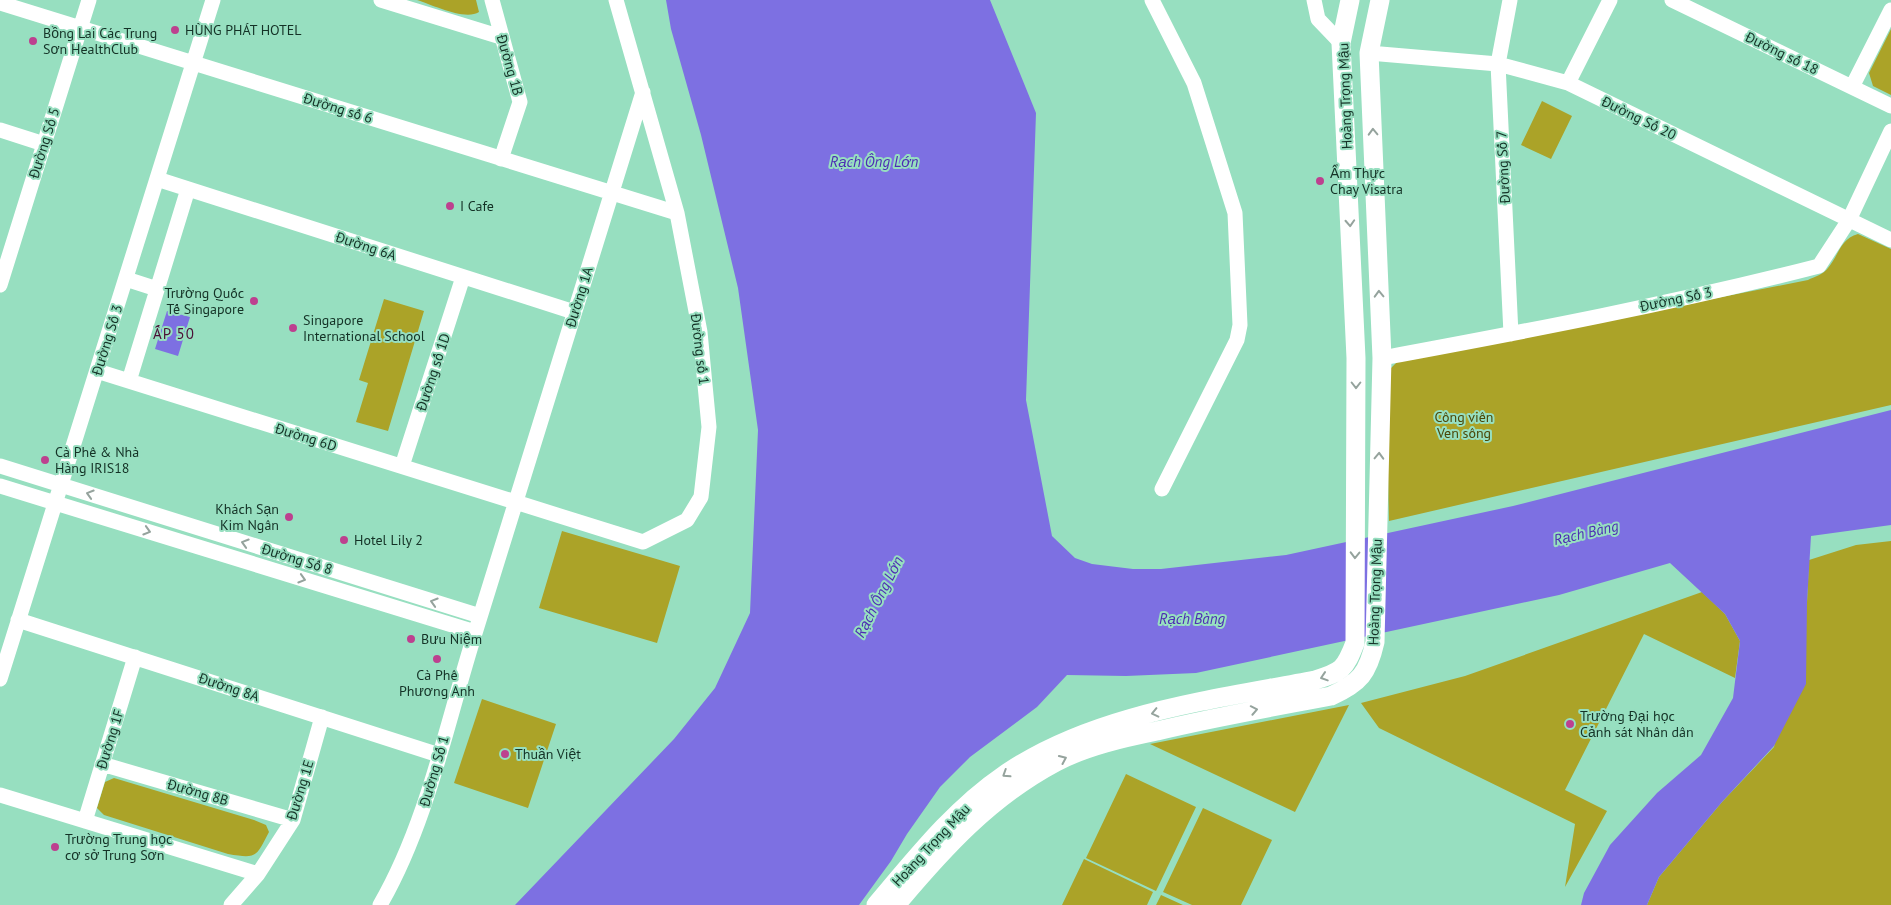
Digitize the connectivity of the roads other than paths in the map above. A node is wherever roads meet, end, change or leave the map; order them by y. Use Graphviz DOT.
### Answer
graph roads {
  1 [pos="88,0"];
  2 [pos="213,0"];
  3 [pos="381,0"];
  4 [pos="492,0"];
  5 [pos="616,0"];
  6 [pos="1152,0"];
  7 [pos="1314,0"];
  8 [pos="1350,0"];
  9 [pos="1380,0"];
  10 [pos="1510,0"];
  11 [pos="1610,0"];
  12 [pos="1672,0"];
  13 [pos="0,3"];
  14 [pos="1891,10"];
  15 [pos="80,28"];
  16 [pos="501,37"];
  17 [pos="1342,43"];
  18 [pos="1369,52"];
  19 [pos="193,63"];
  20 [pos="1498,64"];
  21 [pos="1568,83"];
  22 [pos="1852,87"];
  23 [pos="643,92"];
  24 [pos="1891,106"];
  25 [pos="0,130"];
  26 [pos="1891,130"];
  27 [pos="44,144"];
  28 [pos="501,159"];
  29 [pos="157,179"];
  30 [pos="188,189"];
  31 [pos="611,193"];
  32 [pos="677,213"];
  33 [pos="1849,220"];
  34 [pos="1891,240"];
  35 [pos="5,252"];
  36 [pos="463,277"];
  37 [pos="126,279"];
  38 [pos="0,285"];
  39 [pos="157,289"];
  40 [pos="574,312"];
  41 [pos="1511,334"];
  42 [pos="1382,358"];
  43 [pos="97,371"];
  44 [pos="129,381"];
  45 [pos="0,466"];
  46 [pos="402,466"];
  47 [pos="61,485"];
  48 [pos="0,486"];
  49 [pos="1162,488"];
  50 [pos="516,502"];
  51 [pos="56,503"];
  52 [pos="480,616"];
  53 [pos="18,620"];
  54 [pos="475,632"];
  55 [pos="135,657"];
  56 [pos="0,679"];
  57 [pos="1204,711"];
  58 [pos="322,717"];
  59 [pos="438,754"];
  60 [pos="102,764"];
  61 [pos="0,795"];
  62 [pos="293,820"];
  63 [pos="85,821"];
  64 [pos="258,874"];
  65 [pos="231,905"];
  66 [pos="380,905"];
  67 [pos="876,905"];
  68 [pos="896,905"];
  1 -- 15 [label="street, Đường Số 5"];
  2 -- 19 [label="street, Đường Số 3"];
  3 -- 16 [label="street"];
  4 -- 16 [label="street, Đường 1B"];
  5 -- 23 [label="street, Đường số 1"];
  6 -- 49 [label="street"];
  7 -- 17 [label="street"];
  8 -- 17 [label="main road, Hoàng Trọng Mậu"];
  9 -- 18 [label="main road, Hoàng Trọng Mậu"];
  10 -- 20 [label="street, Đường Số 7"];
  11 -- 21 [label="street"];
  12 -- 22 [label="street, Đường số 18"];
  13 -- 15 [label="street, Đường số 6"];
  14 -- 22 [label="street"];
  15 -- 19 [label="street, Đường số 6"];
  15 -- 27 [label="street, Đường Số 5"];
  16 -- 28 [label="street, Đường 1B"];
  17 -- 18 [label="main road"];
  17 -- 57 [label="main road, Hoàng Trọng Mậu, one-way"];
  18 -- 20 [label="street, Đường Số 20"];
  42 -- 18 [label="main road, Hoàng Trọng Mậu, one-way"];
  19 -- 28 [label="street, Đường số 6"];
  19 -- 29 [label="street, Đường Số 3"];
  20 -- 21 [label="street, Đường Số 20"];
  20 -- 41 [label="street, Đường Số 7"];
  21 -- 33 [label="street, Đường Số 20"];
  22 -- 24 [label="street, Đường số 18"];
  23 -- 31 [label="street, Đường 1A"];
  23 -- 32 [label="street, Đường số 1"];
  25 -- 27 [label="street"];
  26 -- 33 [label="street, Đường Số 3"];
  27 -- 35 [label="street, Đường Số 5"];
  28 -- 31 [label="street, Đường số 6"];
  29 -- 30 [label="street, Đường 6A"];
  29 -- 37 [label="street, Đường Số 3"];
  30 -- 36 [label="street, Đường 6A"];
  30 -- 39 [label="street"];
  31 -- 32 [label="street, Đường số 6"];
  31 -- 40 [label="street, Đường 1A"];
  32 -- 50 [label="street, Đường số 1"];
  33 -- 34 [label="street, Đường Số 20"];
  33 -- 41 [label="street, Đường Số 3"];
  35 -- 38 [label="street, Đường Số 5"];
  36 -- 40 [label="street, Đường 6A"];
  36 -- 46 [label="street, Đường số 1D"];
  37 -- 39 [label="street"];
  37 -- 43 [label="street, Đường Số 3"];
  39 -- 44 [label="street"];
  40 -- 50 [label="street, Đường 1A"];
  41 -- 42 [label="street, Đường Số 3"];
  57 -- 42 [label="main road, Hoàng Trọng Mậu, one-way"];
  43 -- 44 [label="street, Đường 6D"];
  43 -- 47 [label="street, Đường Số 3"];
  44 -- 46 [label="street, Đường 6D"];
  45 -- 47 [label="street, Đường Số 8"];
  46 -- 50 [label="street, Đường 6D"];
  47 -- 51 [label="street, Đường Số 3"];
  52 -- 47 [label="street, Đường Số 8, one-way"];
  48 -- 51 [label="street, Đường Số 8"];
  50 -- 52 [label="street"];
  51 -- 53 [label="street, Đường Số 3"];
  51 -- 54 [label="street, Đường Số 8, one-way"];
  52 -- 54 [label="street, Đường Số 1"];
  53 -- 55 [label="street, Đường 8A"];
  53 -- 56 [label="street, Đường Số 3"];
  54 -- 59 [label="street, Đường Số 1"];
  55 -- 58 [label="street, Đường 8A"];
  55 -- 60 [label="street, Đường 1F"];
  57 -- 67 [label="main road, Hoàng Trọng Mậu, one-way"];
  68 -- 57 [label="main road, Hoàng Trọng Mậu, one-way"];
  58 -- 59 [label="street, Đường 8A"];
  58 -- 62 [label="street, Đường 1E"];
  59 -- 66 [label="street, Đường Số 1"];
  60 -- 62 [label="street, Đường 8B"];
  60 -- 63 [label="street, Đường 1F"];
  61 -- 63 [label="street"];
  62 -- 64 [label="street, Đường 1E"];
  63 -- 64 [label="street"];
  64 -- 65 [label="street, Đường 1E"];
}
